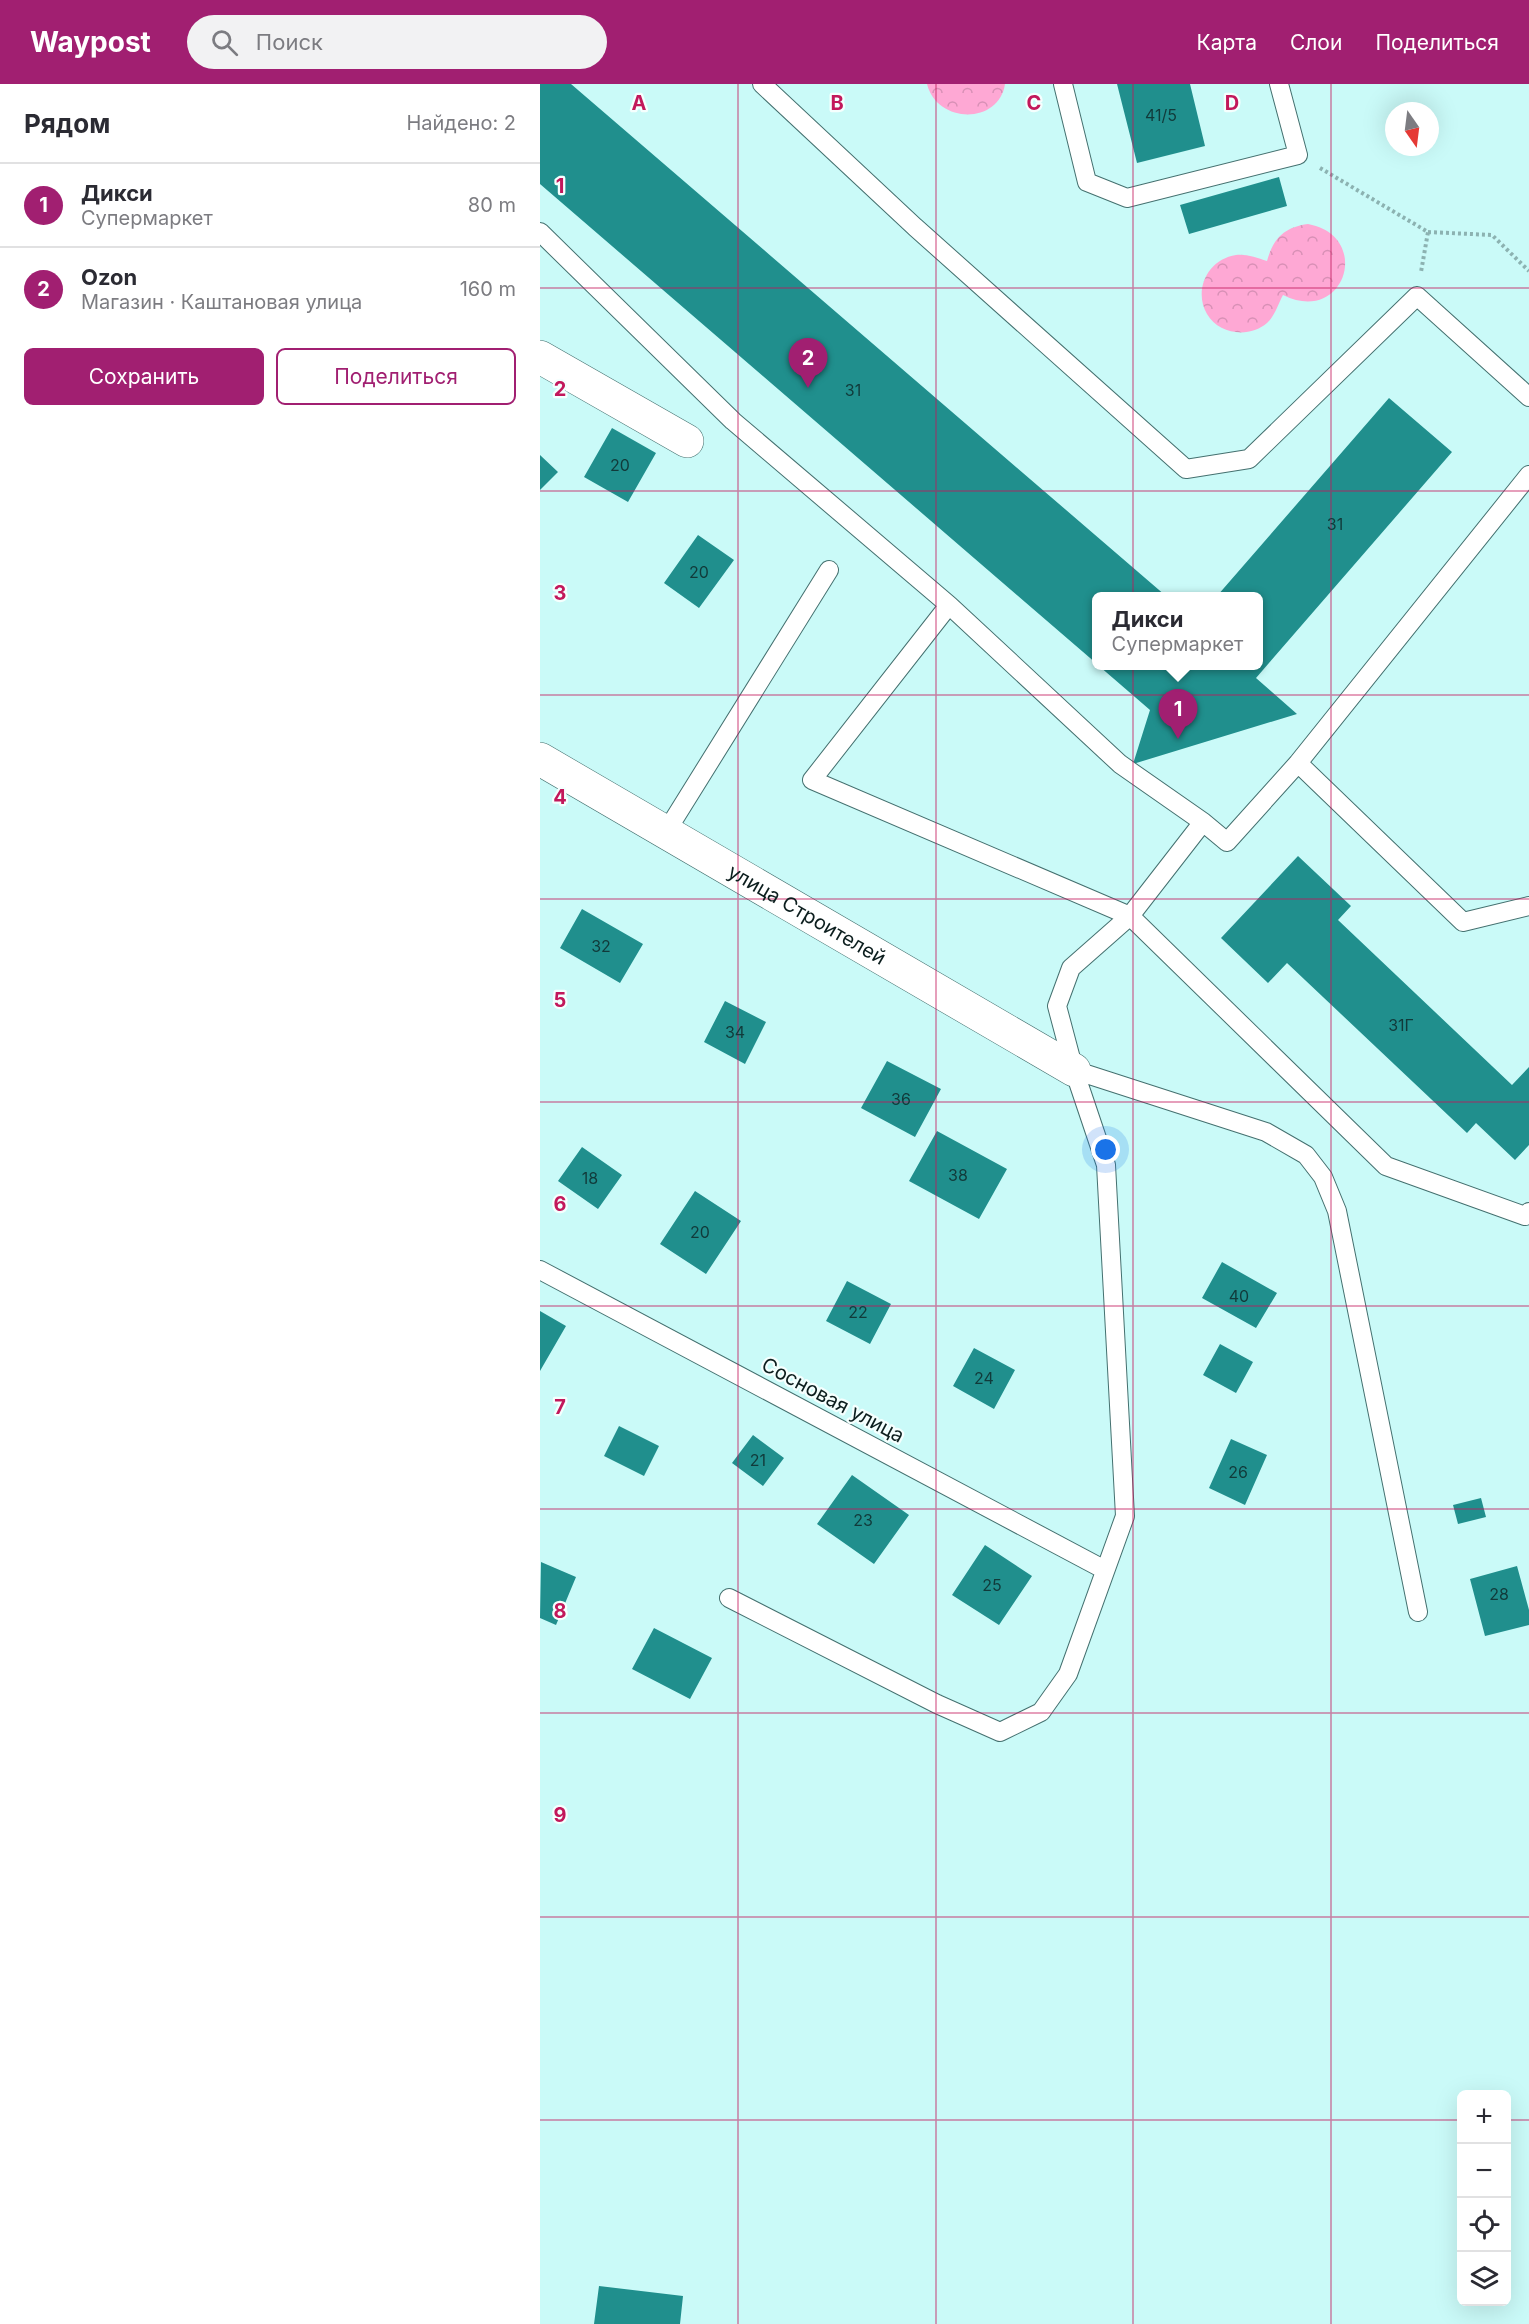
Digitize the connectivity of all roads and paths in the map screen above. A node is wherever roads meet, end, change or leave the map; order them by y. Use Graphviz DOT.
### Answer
graph roads {
  1 [pos="762,84"];
  2 [pos="1063,84"];
  3 [pos="1279,84"];
  4 [pos="1298,155"];
  5 [pos="540,232"];
  6 [pos="1428,232"];
  7 [pos="1529,271"];
  8 [pos="1417,296"];
  9 [pos="540,357"];
  10 [pos="1529,397"];
  11 [pos="687,441"];
  12 [pos="1529,475"];
  13 [pos="829,570"];
  14 [pos="949,605"];
  15 [pos="540,759"];
  16 [pos="1298,763"];
  17 [pos="1203,822"];
  18 [pos="666,832"];
  19 [pos="1529,906"];
  20 [pos="1130,916"];
  21 [pos="1074,1070"];
  22 [pos="1529,1212"];
  23 [pos="540,1270"];
  24 [pos="1105,1570"];
  25 [pos="729,1598"];
  26 [pos="1418,1612"];
  1 -- 8 [label="lane"];
  2 -- 4 [label="lane"];
  3 -- 4 [label="lane"];
  4 -- 6 [label="path"];
  5 -- 14 [label="lane"];
  6 -- 7 [label="path"];
  6 -- 8 [label="path"];
  8 -- 10 [label="lane"];
  9 -- 11 [label="street"];
  12 -- 16 [label="lane"];
  13 -- 18 [label="lane"];
  14 -- 17 [label="lane"];
  14 -- 20 [label="lane"];
  15 -- 18 [label="street, улица Строителей"];
  16 -- 17 [label="lane"];
  16 -- 19 [label="lane"];
  17 -- 20 [label="lane"];
  18 -- 21 [label="street, улица Строителей"];
  20 -- 21 [label="lane"];
  20 -- 22 [label="lane"];
  21 -- 24 [label="lane"];
  21 -- 26 [label="lane"];
  23 -- 24 [label="lane, Сосновая улица"];
  24 -- 25 [label="lane"];
}
